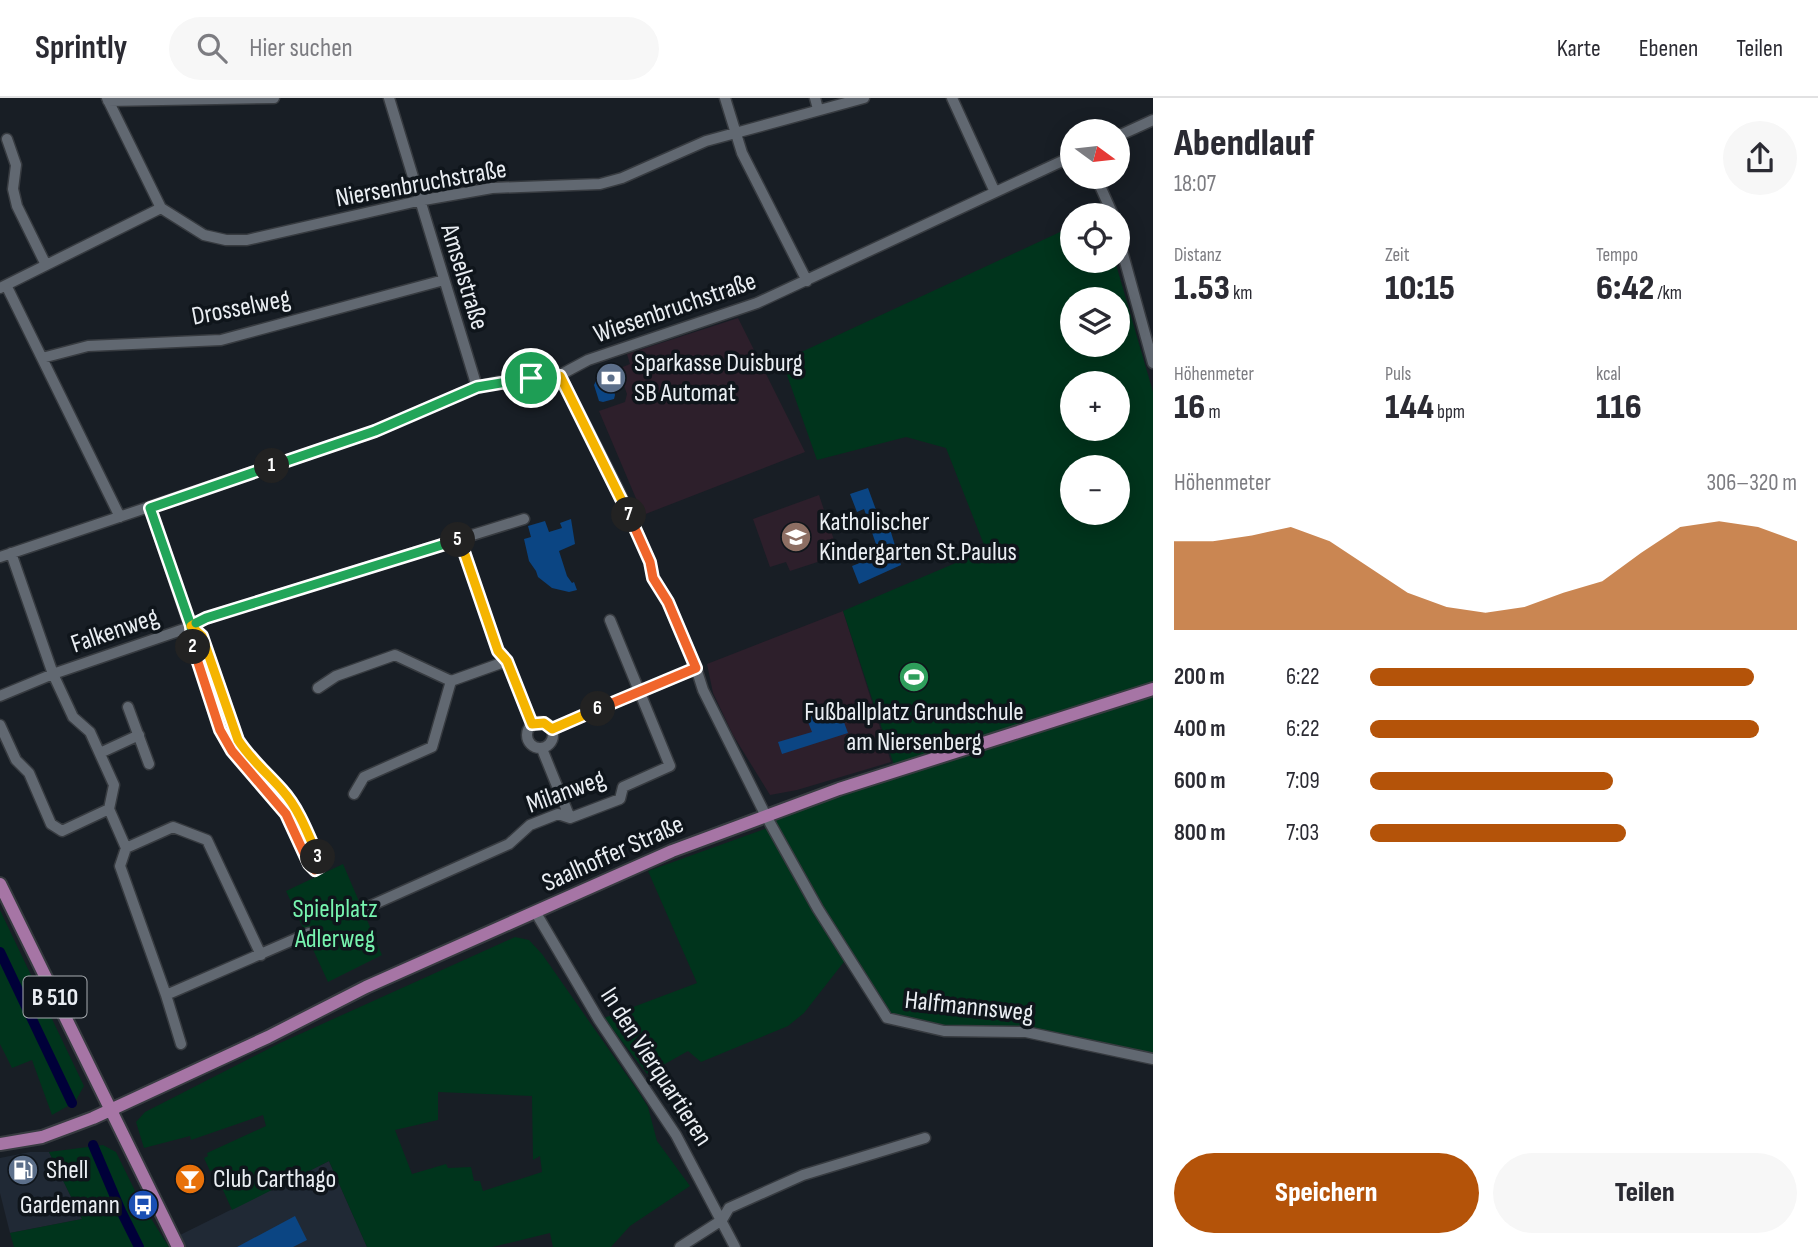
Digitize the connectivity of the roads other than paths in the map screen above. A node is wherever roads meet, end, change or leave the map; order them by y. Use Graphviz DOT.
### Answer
graph roads {
  1 [pos="274,98"];
  2 [pos="389,98"];
  3 [pos="725,98"];
  4 [pos="815,98"];
  5 [pos="863,98"];
  6 [pos="952,98"];
  7 [pos="108,99"];
  8 [pos="818,109"];
  9 [pos="1153,120"];
  10 [pos="1130,130"];
  11 [pos="734,132"];
  12 [pos="7,139"];
  13 [pos="1060,162"];
  14 [pos="995,190"];
  15 [pos="418,201"];
  16 [pos="161,208"];
  17 [pos="46,265"];
  18 [pos="1128,273"];
  19 [pos="444,280"];
  20 [pos="807,281"];
  21 [pos="3,286"];
  22 [pos="42,358"];
  23 [pos="1153,363"];
  24 [pos="560,376"];
  25 [pos="477,387"];
  26 [pos="150,508"];
  27 [pos="120,517"];
  28 [pos="524,519"];
  29 [pos="460,540"];
  30 [pos="12,553"];
  31 [pos="0,557"];
  32 [pos="610,620"];
  33 [pos="191,626"];
  34 [pos="507,661"];
  35 [pos="696,668"];
  36 [pos="52,674"];
  37 [pos="451,681"];
  38 [pos="318,688"];
  39 [pos="1153,689"];
  40 [pos="639,692"];
  41 [pos="0,696"];
  42 [pos="128,707"];
  43 [pos="532,724"];
  44 [pos="0,725"];
  45 [pos="552,729"];
  46 [pos="139,735"];
  47 [pos="542,749"];
  48 [pos="100,752"];
  49 [pos="149,764"];
  50 [pos="354,794"];
  51 [pos="109,809"];
  52 [pos="766,816"];
  53 [pos="570,818"];
  54 [pos="126,848"];
  55 [pos="0,884"];
  56 [pos="361,910"];
  57 [pos="536,913"];
  58 [pos="309,933"];
  59 [pos="261,954"];
  60 [pos="166,995"];
  61 [pos="181,1044"];
  62 [pos="1153,1059"];
  63 [pos="110,1110"];
  64 [pos="925,1138"];
  65 [pos="0,1144"];
  66 [pos="722,1220"];
  67 [pos="178,1247"];
  68 [pos="680,1247"];
  69 [pos="735,1247"];
  1 -- 7 [label="street"];
  2 -- 15 [label="street, Amselstraße"];
  3 -- 11 [label="street"];
  4 -- 8 [label="street"];
  5 -- 8 [label="street, Niersenbruchstraße"];
  6 -- 14 [label="street"];
  7 -- 16 [label="street"];
  8 -- 11 [label="street, Niersenbruchstraße"];
  9 -- 10 [label="street"];
  11 -- 15 [label="street, Niersenbruchstraße"];
  11 -- 20 [label="street"];
  12 -- 17 [label="street"];
  13 -- 14 [label="street, Wiesenbruchstraße"];
  14 -- 20 [label="street, Wiesenbruchstraße"];
  15 -- 16 [label="street, Niersenbruchstraße"];
  15 -- 19 [label="street, Amselstraße"];
  16 -- 17 [label="street"];
  17 -- 21 [label="street"];
  18 -- 23 [label="street"];
  19 -- 22 [label="street, Drosselweg"];
  19 -- 25 [label="street, Amselstraße"];
  20 -- 24 [label="street, Wiesenbruchstraße"];
  21 -- 22 [label="street"];
  22 -- 27 [label="street"];
  24 -- 25 [label="street, Wiesenbruchstraße"];
  24 -- 35 [label="street, Halfmannsweg"];
  25 -- 26 [label="street, Wiesenbruchstraße"];
  26 -- 27 [label="street, Wiesenbruchstraße"];
  26 -- 33 [label="street"];
  27 -- 30 [label="street, Wiesenbruchstraße"];
  28 -- 29 [label="street, Falkenweg"];
  29 -- 33 [label="street, Falkenweg"];
  29 -- 34 [label="street"];
  30 -- 31 [label="street, Wiesenbruchstraße"];
  30 -- 36 [label="street"];
  32 -- 40 [label="street"];
  33 -- 33 [label="street"];
  33 -- 36 [label="street, Falkenweg"];
  34 -- 37 [label="street"];
  34 -- 43 [label="street"];
  35 -- 40 [label="street"];
  35 -- 52 [label="street, Halfmannsweg"];
  36 -- 41 [label="street, Falkenweg"];
  36 -- 48 [label="street"];
  37 -- 38 [label="street"];
  37 -- 50 [label="street"];
  39 -- 52 [label="main road, Saalhoffer Straße"];
  40 -- 45 [label="street"];
  40 -- 53 [label="street, Milanweg"];
  42 -- 46 [label="street"];
  43 -- 45 [label="street"];
  43 -- 47 [label="street"];
  44 -- 51 [label="street"];
  45 -- 47 [label="street"];
  46 -- 48 [label="street"];
  46 -- 49 [label="street"];
  47 -- 53 [label="street"];
  48 -- 51 [label="street"];
  51 -- 54 [label="street"];
  52 -- 57 [label="main road, Saalhoffer Straße"];
  52 -- 62 [label="street, Halfmannsweg"];
  53 -- 56 [label="street, Milanweg"];
  54 -- 59 [label="street"];
  54 -- 60 [label="street"];
  55 -- 63 [label="main road, B 510"];
  57 -- 63 [label="main road, Saalhoffer Straße"];
  57 -- 66 [label="street, In den Vierquartieren"];
  58 -- 59 [label="street"];
  59 -- 60 [label="street"];
  60 -- 61 [label="street"];
  63 -- 65 [label="main road, Saalhoffer Straße"];
  63 -- 67 [label="main road, B 510"];
  64 -- 66 [label="street"];
  66 -- 68 [label="street"];
  66 -- 69 [label="street, In den Vierquartieren"];
}
